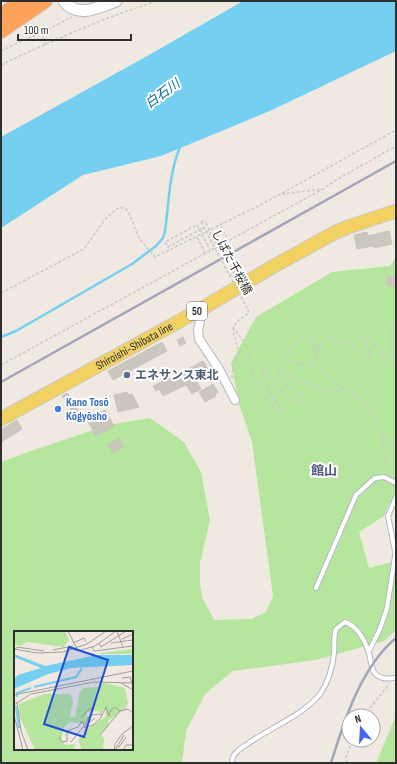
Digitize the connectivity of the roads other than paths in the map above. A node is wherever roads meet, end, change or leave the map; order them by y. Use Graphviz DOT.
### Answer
graph roads {
  1 [pos="23,1"];
  2 [pos="45,1"];
  3 [pos="64,1"];
  4 [pos="116,1"];
  5 [pos="1,15"];
  6 [pos="1,31"];
  7 [pos="396,212"];
  8 [pos="196,312"];
  9 [pos="233,396"];
  10 [pos="1,419"];
  11 [pos="396,483"];
  12 [pos="396,497"];
  13 [pos="396,550"];
  14 [pos="316,588"];
  15 [pos="369,651"];
  16 [pos="396,678"];
  17 [pos="232,763"];
  1 -- 5 [label="highway"];
  2 -- 6 [label="highway"];
  3 -- 4 [label="street"];
  7 -- 8 [label="main road, Shiroishi-Shibata line / 50"];
  8 -- 9 [label="street"];
  8 -- 10 [label="main road, Shiroishi-Shibata line / 50"];
  11 -- 14 [label="lane"];
  12 -- 13 [label="lane"];
  13 -- 15 [label="lane"];
  15 -- 16 [label="lane"];
  15 -- 17 [label="lane"];
}
